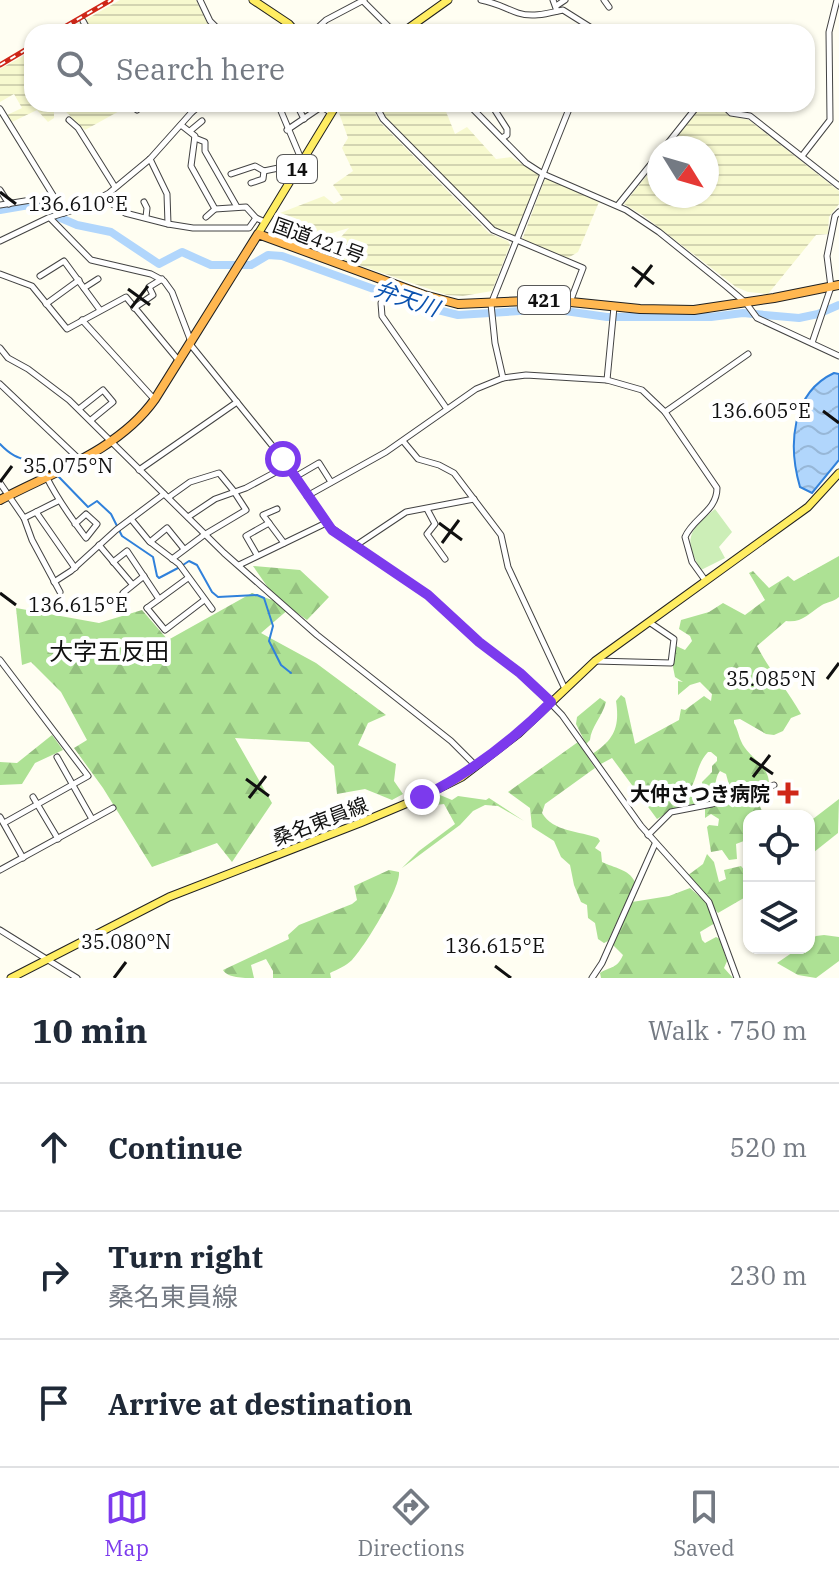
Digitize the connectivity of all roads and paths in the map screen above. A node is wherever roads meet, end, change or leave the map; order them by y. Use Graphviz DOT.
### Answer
graph roads {
  1 [pos="200,0"];
  2 [pos="253,0"];
  3 [pos="364,0"];
  4 [pos="448,0"];
  5 [pos="481,0"];
  6 [pos="565,0"];
  7 [pos="604,0"];
  8 [pos="837,0"];
  9 [pos="555,6"];
  10 [pos="609,7"];
  11 [pos="83,21"];
  12 [pos="85,24"];
  13 [pos="213,24"];
  14 [pos="289,24"];
  15 [pos="322,24"];
  16 [pos="386,24"];
  17 [pos="414,24"];
  18 [pos="585,24"];
  19 [pos="0,109"];
  20 [pos="192,112"];
  21 [pos="281,112"];
  22 [pos="300,112"];
  23 [pos="314,112"];
  24 [pos="379,112"];
  25 [pos="476,112"];
  26 [pos="496,112"];
  27 [pos="566,112"];
  28 [pos="693,112"];
  29 [pos="730,112"];
  30 [pos="332,113"];
  31 [pos="304,119"];
  32 [pos="69,120"];
  33 [pos="202,121"];
  34 [pos="181,125"];
  35 [pos="287,130"];
  36 [pos="190,131"];
  37 [pos="674,136"];
  38 [pos="195,138"];
  39 [pos="501,138"];
  40 [pos="802,156"];
  41 [pos="150,159"];
  42 [pos="302,161"];
  43 [pos="647,169"];
  44 [pos="264,171"];
  45 [pos="296,171"];
  46 [pos="231,174"];
  47 [pos="543,174"];
  48 [pos="251,183"];
  49 [pos="839,186"];
  50 [pos="115,187"];
  51 [pos="0,190"];
  52 [pos="102,197"];
  53 [pos="144,202"];
  54 [pos="9,204"];
  55 [pos="0,205"];
  56 [pos="618,205"];
  57 [pos="237,207"];
  58 [pos="215,209"];
  59 [pos="62,212"];
  60 [pos="839,212"];
  61 [pos="146,217"];
  62 [pos="206,217"];
  63 [pos="52,218"];
  64 [pos="256,218"];
  65 [pos="265,222"];
  66 [pos="168,224"];
  67 [pos="258,234"];
  68 [pos="0,241"];
  69 [pos="514,241"];
  70 [pos="839,250"];
  71 [pos="828,252"];
  72 [pos="0,274"];
  73 [pos="40,276"];
  74 [pos="98,279"];
  75 [pos="162,279"];
  76 [pos="79,280"];
  77 [pos="387,286"];
  78 [pos="84,288"];
  79 [pos="833,289"];
  80 [pos="570,302"];
  81 [pos="46,304"];
  82 [pos="491,306"];
  83 [pos="748,306"];
  84 [pos="134,308"];
  85 [pos="614,309"];
  86 [pos="100,310"];
  87 [pos="82,320"];
  88 [pos="191,343"];
  89 [pos="812,343"];
  90 [pos="0,348"];
  91 [pos="748,354"];
  92 [pos="839,356"];
  93 [pos="179,361"];
  94 [pos="503,378"];
  95 [pos="607,380"];
  96 [pos="0,384"];
  97 [pos="155,399"];
  98 [pos="237,402"];
  99 [pos="79,409"];
  100 [pos="447,409"];
  101 [pos="665,412"];
  102 [pos="91,420"];
  103 [pos="112,441"];
  104 [pos="403,441"];
  105 [pos="79,459"];
  106 [pos="287,466"];
  107 [pos="139,470"];
  108 [pos="839,473"];
  109 [pos="46,476"];
  110 [pos="295,477"];
  111 [pos="331,482"];
  112 [pos="0,483"];
  113 [pos="234,492"];
  114 [pos="10,494"];
  115 [pos="166,496"];
  116 [pos="307,496"];
  117 [pos="474,499"];
  118 [pos="0,500"];
  119 [pos="58,501"];
  120 [pos="277,509"];
  121 [pos="427,509"];
  122 [pos="36,512"];
  123 [pos="188,517"];
  124 [pos="24,518"];
  125 [pos="131,519"];
  126 [pos="269,523"];
  127 [pos="326,523"];
  128 [pos="75,524"];
  129 [pos="204,535"];
  130 [pos="150,542"];
  131 [pos="284,543"];
  132 [pos="99,545"];
  133 [pos="355,546"];
  134 [pos="184,549"];
  135 [pos="257,555"];
  136 [pos="172,559"];
  137 [pos="445,559"];
  138 [pos="113,562"];
  139 [pos="239,565"];
  140 [pos="75,568"];
  141 [pos="144,576"];
  142 [pos="188,578"];
  143 [pos="705,580"];
  144 [pos="54,582"];
  145 [pos="132,584"];
  146 [pos="60,592"];
  147 [pos="123,593"];
  148 [pos="159,599"];
  149 [pos="203,601"];
  150 [pos="212,609"];
  151 [pos="648,621"];
  152 [pos="0,660"];
  153 [pos="595,661"];
  154 [pos="565,689"];
  155 [pos="551,702"];
  156 [pos="57,757"];
  157 [pos="477,767"];
  158 [pos="72,785"];
  159 [pos="774,785"];
  160 [pos="33,797"];
  161 [pos="37,804"];
  162 [pos="113,808"];
  163 [pos="0,817"];
  164 [pos="92,819"];
  165 [pos="4,823"];
  166 [pos="648,835"];
  167 [pos="58,839"];
  168 [pos="655,844"];
  169 [pos="23,858"];
  170 [pos="0,870"];
  171 [pos="0,930"];
  172 [pos="48,958"];
  173 [pos="11,978"];
  174 [pos="77,978"];
  175 [pos="592,978"];
  176 [pos="737,978"];
  1 -- 13 [label="street"];
  2 -- 14 [label="main road"];
  3 -- 15 [label="street"];
  3 -- 16 [label="street"];
  4 -- 17 [label="main road"];
  5 -- 9 [label="street"];
  6 -- 9 [label="street"];
  7 -- 10 [label="street"];
  8 -- 40 [label="street"];
  9 -- 18 [label="street"];
  11 -- 12 [label="street"];
  19 -- 59 [label="street"];
  20 -- 34 [label="street"];
  21 -- 35 [label="street"];
  22 -- 31 [label="street"];
  23 -- 31 [label="street"];
  24 -- 69 [label="street"];
  25 -- 39 [label="street"];
  26 -- 39 [label="street"];
  27 -- 47 [label="street"];
  28 -- 37 [label="street"];
  29 -- 40 [label="street"];
  30 -- 42 [label="main road, 14"];
  31 -- 35 [label="street"];
  32 -- 50 [label="street"];
  33 -- 36 [label="street"];
  34 -- 36 [label="street"];
  34 -- 41 [label="street"];
  35 -- 42 [label="street"];
  36 -- 38 [label="street"];
  38 -- 57 [label="street"];
  38 -- 58 [label="street"];
  39 -- 47 [label="street"];
  40 -- 49 [label="street"];
  41 -- 50 [label="street"];
  41 -- 66 [label="street"];
  42 -- 45 [label="main road, 14"];
  43 -- 56 [label="street"];
  44 -- 45 [label="street"];
  44 -- 46 [label="street"];
  44 -- 48 [label="street"];
  45 -- 65 [label="main road, 14"];
  47 -- 56 [label="street"];
  47 -- 69 [label="street"];
  50 -- 52 [label="street"];
  51 -- 54 [label="street"];
  52 -- 59 [label="street"];
  52 -- 61 [label="street"];
  53 -- 61 [label="street"];
  54 -- 55 [label="street"];
  54 -- 59 [label="street"];
  56 -- 83 [label="street"];
  57 -- 58 [label="street"];
  57 -- 64 [label="street"];
  58 -- 62 [label="street"];
  59 -- 63 [label="street"];
  60 -- 71 [label="street"];
  61 -- 66 [label="street"];
  63 -- 68 [label="street"];
  63 -- 75 [label="street"];
  64 -- 65 [label="street"];
  64 -- 66 [label="street"];
  65 -- 67 [label="main road, 14"];
  67 -- 77 [label="highway, 国道421号 / 421"];
  67 -- 88 [label="highway, 国道421号"];
  69 -- 80 [label="street"];
  69 -- 82 [label="street"];
  70 -- 71 [label="street"];
  71 -- 79 [label="street"];
  72 -- 81 [label="street"];
  73 -- 76 [label="street"];
  74 -- 78 [label="street"];
  75 -- 84 [label="street"];
  75 -- 88 [label="street"];
  76 -- 78 [label="street"];
  76 -- 81 [label="street"];
  77 -- 82 [label="highway, 国道421号 / 421"];
  77 -- 100 [label="street"];
  78 -- 86 [label="street"];
  79 -- 83 [label="highway, 国道421号 / 421"];
  79 -- 89 [label="street"];
  80 -- 82 [label="highway, 国道421号 / 421"];
  80 -- 85 [label="highway, 国道421号 / 421"];
  81 -- 87 [label="street"];
  82 -- 94 [label="street"];
  83 -- 85 [label="highway, 国道421号 / 421"];
  83 -- 89 [label="street"];
  84 -- 86 [label="street"];
  84 -- 93 [label="street"];
  85 -- 95 [label="street"];
  86 -- 87 [label="street"];
  87 -- 97 [label="street"];
  88 -- 93 [label="highway, 国道421号"];
  88 -- 98 [label="street"];
  89 -- 92 [label="street"];
  90 -- 99 [label="street"];
  91 -- 101 [label="street"];
  93 -- 97 [label="highway, 国道421号"];
  94 -- 95 [label="street"];
  94 -- 100 [label="street"];
  95 -- 101 [label="street"];
  96 -- 105 [label="street"];
  97 -- 103 [label="highway, 国道421号"];
  98 -- 106 [label="street"];
  98 -- 107 [label="street"];
  99 -- 102 [label="street"];
  99 -- 102 [label="street"];
  100 -- 104 [label="street"];
  101 -- 143 [label="street"];
  102 -- 103 [label="street"];
  103 -- 105 [label="highway, 国道421号"];
  103 -- 107 [label="street"];
  104 -- 111 [label="street"];
  104 -- 117 [label="street"];
  105 -- 109 [label="highway, 国道421号"];
  106 -- 110 [label="street"];
  106 -- 113 [label="street"];
  107 -- 115 [label="street"];
  108 -- 143 [label="main road, 桑名東員線"];
  109 -- 114 [label="highway, 国道421号"];
  109 -- 119 [label="street"];
  110 -- 111 [label="street"];
  110 -- 116 [label="street"];
  111 -- 116 [label="street"];
  112 -- 114 [label="street"];
  113 -- 115 [label="street"];
  113 -- 123 [label="street"];
  113 -- 129 [label="street"];
  114 -- 118 [label="highway, 国道421号"];
  114 -- 124 [label="street"];
  115 -- 123 [label="street"];
  115 -- 125 [label="street"];
  116 -- 127 [label="street"];
  117 -- 121 [label="street"];
  117 -- 154 [label="street"];
  119 -- 122 [label="street"];
  119 -- 128 [label="street"];
  120 -- 126 [label="street"];
  121 -- 133 [label="street"];
  121 -- 137 [label="street"];
  122 -- 124 [label="street"];
  122 -- 140 [label="street"];
  123 -- 129 [label="street"];
  124 -- 144 [label="street"];
  125 -- 130 [label="street"];
  125 -- 132 [label="street"];
  126 -- 131 [label="street"];
  126 -- 135 [label="street"];
  127 -- 131 [label="street"];
  127 -- 133 [label="street"];
  128 -- 128 [label="street"];
  129 -- 134 [label="street"];
  129 -- 139 [label="street"];
  130 -- 134 [label="street"];
  130 -- 136 [label="street"];
  131 -- 135 [label="street"];
  132 -- 138 [label="street"];
  132 -- 140 [label="street"];
  133 -- 155 [label="street"];
  134 -- 136 [label="street"];
  135 -- 139 [label="street"];
  136 -- 142 [label="street"];
  138 -- 141 [label="street"];
  138 -- 145 [label="street"];
  139 -- 157 [label="street"];
  140 -- 144 [label="street"];
  141 -- 145 [label="street"];
  141 -- 148 [label="street"];
  142 -- 148 [label="street"];
  142 -- 149 [label="street"];
  143 -- 151 [label="main road, 桑名東員線"];
  144 -- 146 [label="street"];
  145 -- 147 [label="street"];
  148 -- 149 [label="street"];
  149 -- 150 [label="street"];
  151 -- 153 [label="main road, 桑名東員線"];
  151 -- 153 [label="street"];
  152 -- 158 [label="street"];
  153 -- 154 [label="main road, 桑名東員線"];
  154 -- 155 [label="main road, 桑名東員線"];
  155 -- 157 [label="main road, 桑名東員線"];
  155 -- 166 [label="street"];
  156 -- 158 [label="street"];
  157 -- 172 [label="main road, 桑名東員線"];
  158 -- 161 [label="street"];
  158 -- 164 [label="street"];
  159 -- 166 [label="street"];
  160 -- 161 [label="street"];
  161 -- 165 [label="street"];
  161 -- 167 [label="street"];
  162 -- 164 [label="street"];
  163 -- 165 [label="street"];
  164 -- 167 [label="street"];
  165 -- 169 [label="street"];
  166 -- 168 [label="street"];
  167 -- 169 [label="street"];
  168 -- 175 [label="street"];
  168 -- 176 [label="street"];
  169 -- 170 [label="street"];
  171 -- 172 [label="street"];
  172 -- 173 [label="main road, 桑名東員線"];
  172 -- 174 [label="street"];
}
